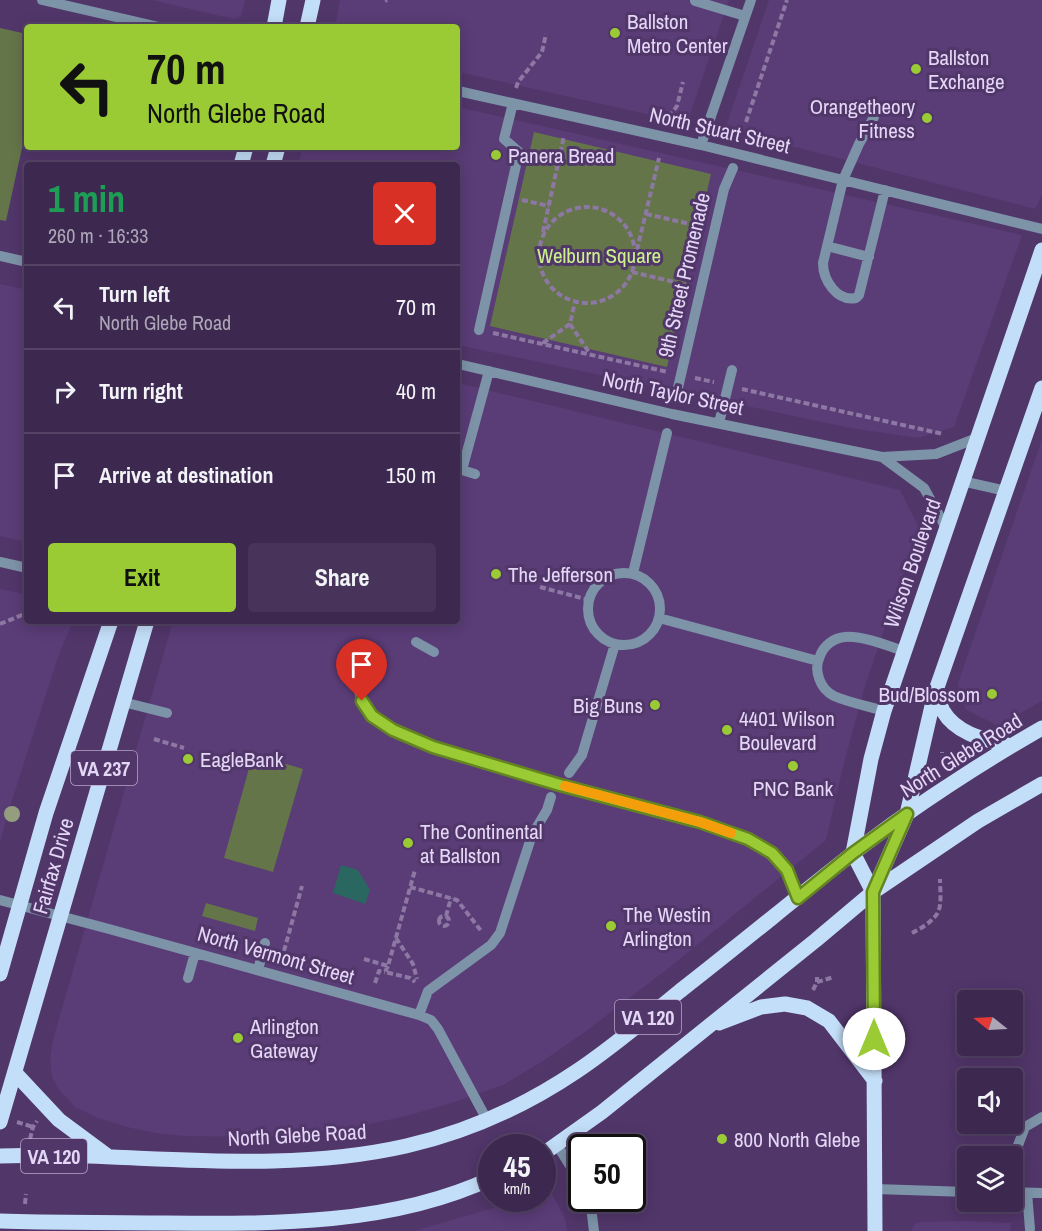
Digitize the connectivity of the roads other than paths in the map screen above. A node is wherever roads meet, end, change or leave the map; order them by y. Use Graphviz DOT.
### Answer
graph roads {
  1 [pos="42,0"];
  2 [pos="279,0"];
  3 [pos="313,0"];
  4 [pos="751,0"];
  5 [pos="695,1"];
  6 [pos="89,5"];
  7 [pos="745,16"];
  8 [pos="149,24"];
  9 [pos="275,24"];
  10 [pos="308,24"];
  11 [pos="460,91"];
  12 [pos="513,103"];
  13 [pos="874,117"];
  14 [pos="701,145"];
  15 [pos="733,168"];
  16 [pos="843,180"];
  17 [pos="885,190"];
  18 [pos="1042,229"];
  19 [pos="827,246"];
  20 [pos="1042,250"];
  21 [pos="0,256"];
  22 [pos="869,257"];
  23 [pos="24,261"];
  24 [pos="479,330"];
  25 [pos="460,364"];
  26 [pos="732,370"];
  27 [pos="489,371"];
  28 [pos="1042,388"];
  29 [pos="677,392"];
  30 [pos="719,423"];
  31 [pos="667,433"];
  32 [pos="977,438"];
  33 [pos="882,457"];
  34 [pos="475,474"];
  35 [pos="962,481"];
  36 [pos="1005,491"];
  37 [pos="946,528"];
  38 [pos="0,562"];
  39 [pos="24,567"];
  40 [pos="633,573"];
  41 [pos="659,618"];
  42 [pos="110,624"];
  43 [pos="146,624"];
  44 [pos="416,642"];
  45 [pos="615,644"];
  46 [pos="904,651"];
  47 [pos="434,652"];
  48 [pos="818,661"];
  49 [pos="356,682"];
  50 [pos="935,693"];
  51 [pos="123,702"];
  52 [pos="884,711"];
  53 [pos="167,713"];
  54 [pos="1042,728"];
  55 [pos="1011,746"];
  56 [pos="569,773"];
  57 [pos="1042,784"];
  58 [pos="551,797"];
  59 [pos="907,814"];
  60 [pos="853,853"];
  61 [pos="873,892"];
  62 [pos="798,898"];
  63 [pos="0,900"];
  64 [pos="20,906"];
  65 [pos="60,916"];
  66 [pos="265,943"];
  67 [pos="195,953"];
  68 [pos="258,970"];
  69 [pos="0,975"];
  70 [pos="188,978"];
  71 [pos="418,1015"];
  72 [pos="705,1028"];
  73 [pos="15,1073"];
  74 [pos="875,1081"];
  75 [pos="1042,1117"];
  76 [pos="487,1120"];
  77 [pos="0,1122"];
  78 [pos="557,1144"];
  79 [pos="1018,1146"];
  80 [pos="0,1156"];
  81 [pos="109,1156"];
  82 [pos="568,1162"];
  83 [pos="478,1185"];
  84 [pos="875,1189"];
  85 [pos="957,1192"];
  86 [pos="1023,1193"];
  87 [pos="1027,1193"];
  88 [pos="1042,1193"];
  89 [pos="592,1212"];
  90 [pos="0,1221"];
  91 [pos="297,1227"];
  92 [pos="1030,1229"];
  93 [pos="594,1231"];
  94 [pos="875,1231"];
  1 -- 6 [label="street"];
  2 -- 9 [label="main road"];
  3 -- 10 [label="main road"];
  4 -- 7 [label="street"];
  5 -- 7 [label="street"];
  6 -- 8 [label="street"];
  7 -- 14 [label="street"];
  11 -- 12 [label="street, North Stuart Street"];
  12 -- 14 [label="street, North Stuart Street"];
  12 -- 24 [label="street"];
  13 -- 16 [label="street"];
  14 -- 16 [label="street, North Stuart Street"];
  15 -- 29 [label="street, 9th Street Promenade"];
  16 -- 17 [label="street, North Stuart Street"];
  16 -- 19 [label="street"];
  17 -- 18 [label="street, North Stuart Street"];
  17 -- 22 [label="street"];
  19 -- 22 [label="street"];
  19 -- 22 [label="street"];
  20 -- 32 [label="main road, Wilson Boulevard"];
  21 -- 23 [label="street"];
  25 -- 27 [label="street, North Taylor Street"];
  26 -- 30 [label="street"];
  27 -- 30 [label="street, North Taylor Street"];
  27 -- 34 [label="street"];
  28 -- 36 [label="main road"];
  30 -- 33 [label="street, North Taylor Street"];
  31 -- 40 [label="street"];
  32 -- 33 [label="street, North Taylor Street"];
  32 -- 35 [label="main road, Wilson Boulevard"];
  33 -- 37 [label="street, North Taylor Street"];
  35 -- 36 [label="street"];
  35 -- 37 [label="main road, Wilson Boulevard"];
  36 -- 50 [label="main road"];
  37 -- 46 [label="main road, Wilson Boulevard"];
  38 -- 39 [label="street"];
  40 -- 41 [label="street"];
  40 -- 45 [label="street"];
  41 -- 45 [label="street"];
  41 -- 48 [label="street"];
  42 -- 64 [label="main road, Fairfax Drive / VA 237"];
  43 -- 51 [label="main road, Fairfax Drive / VA 237"];
  44 -- 47 [label="street"];
  45 -- 56 [label="street"];
  46 -- 48 [label="street"];
  46 -- 52 [label="main road, Wilson Boulevard"];
  48 -- 52 [label="street"];
  49 -- 62 [label="street"];
  50 -- 55 [label="main road"];
  50 -- 59 [label="main road"];
  51 -- 53 [label="street"];
  51 -- 65 [label="main road, Fairfax Drive / VA 237"];
  52 -- 60 [label="main road, Wilson Boulevard"];
  54 -- 55 [label="main road, North Glebe Road / VA 120"];
  55 -- 59 [label="main road, North Glebe Road / VA 120"];
  57 -- 61 [label="main road, VA 120"];
  58 -- 71 [label="street"];
  59 -- 60 [label="main road, North Glebe Road / VA 120"];
  59 -- 61 [label="main road"];
  60 -- 61 [label="main road"];
  60 -- 62 [label="main road, North Glebe Road / VA 120"];
  61 -- 72 [label="main road, VA 120"];
  61 -- 74 [label="main road"];
  62 -- 76 [label="main road, North Glebe Road / VA 120"];
  63 -- 64 [label="street, North Vermont Street"];
  64 -- 65 [label="street, North Vermont Street"];
  64 -- 69 [label="main road, Fairfax Drive / VA 237"];
  65 -- 67 [label="street, North Vermont Street"];
  65 -- 73 [label="main road, Fairfax Drive / VA 237"];
  66 -- 68 [label="street"];
  67 -- 68 [label="street, North Vermont Street"];
  67 -- 70 [label="street"];
  68 -- 71 [label="street, North Vermont Street"];
  71 -- 76 [label="street, North Vermont Street"];
  72 -- 74 [label="main road"];
  72 -- 78 [label="main road, VA 120"];
  73 -- 77 [label="main road, Fairfax Drive / VA 237"];
  73 -- 81 [label="main road"];
  74 -- 84 [label="main road"];
  75 -- 79 [label="street"];
  76 -- 81 [label="main road, North Glebe Road / VA 120"];
  78 -- 82 [label="street"];
  80 -- 81 [label="main road, North Glebe Road / VA 120"];
  83 -- 91 [label="main road"];
  84 -- 85 [label="street"];
  84 -- 94 [label="main road"];
  86 -- 87 [label="street"];
  87 -- 88 [label="street"];
  87 -- 92 [label="street"];
  89 -- 93 [label="street"];
  90 -- 91 [label="main road"];
}
